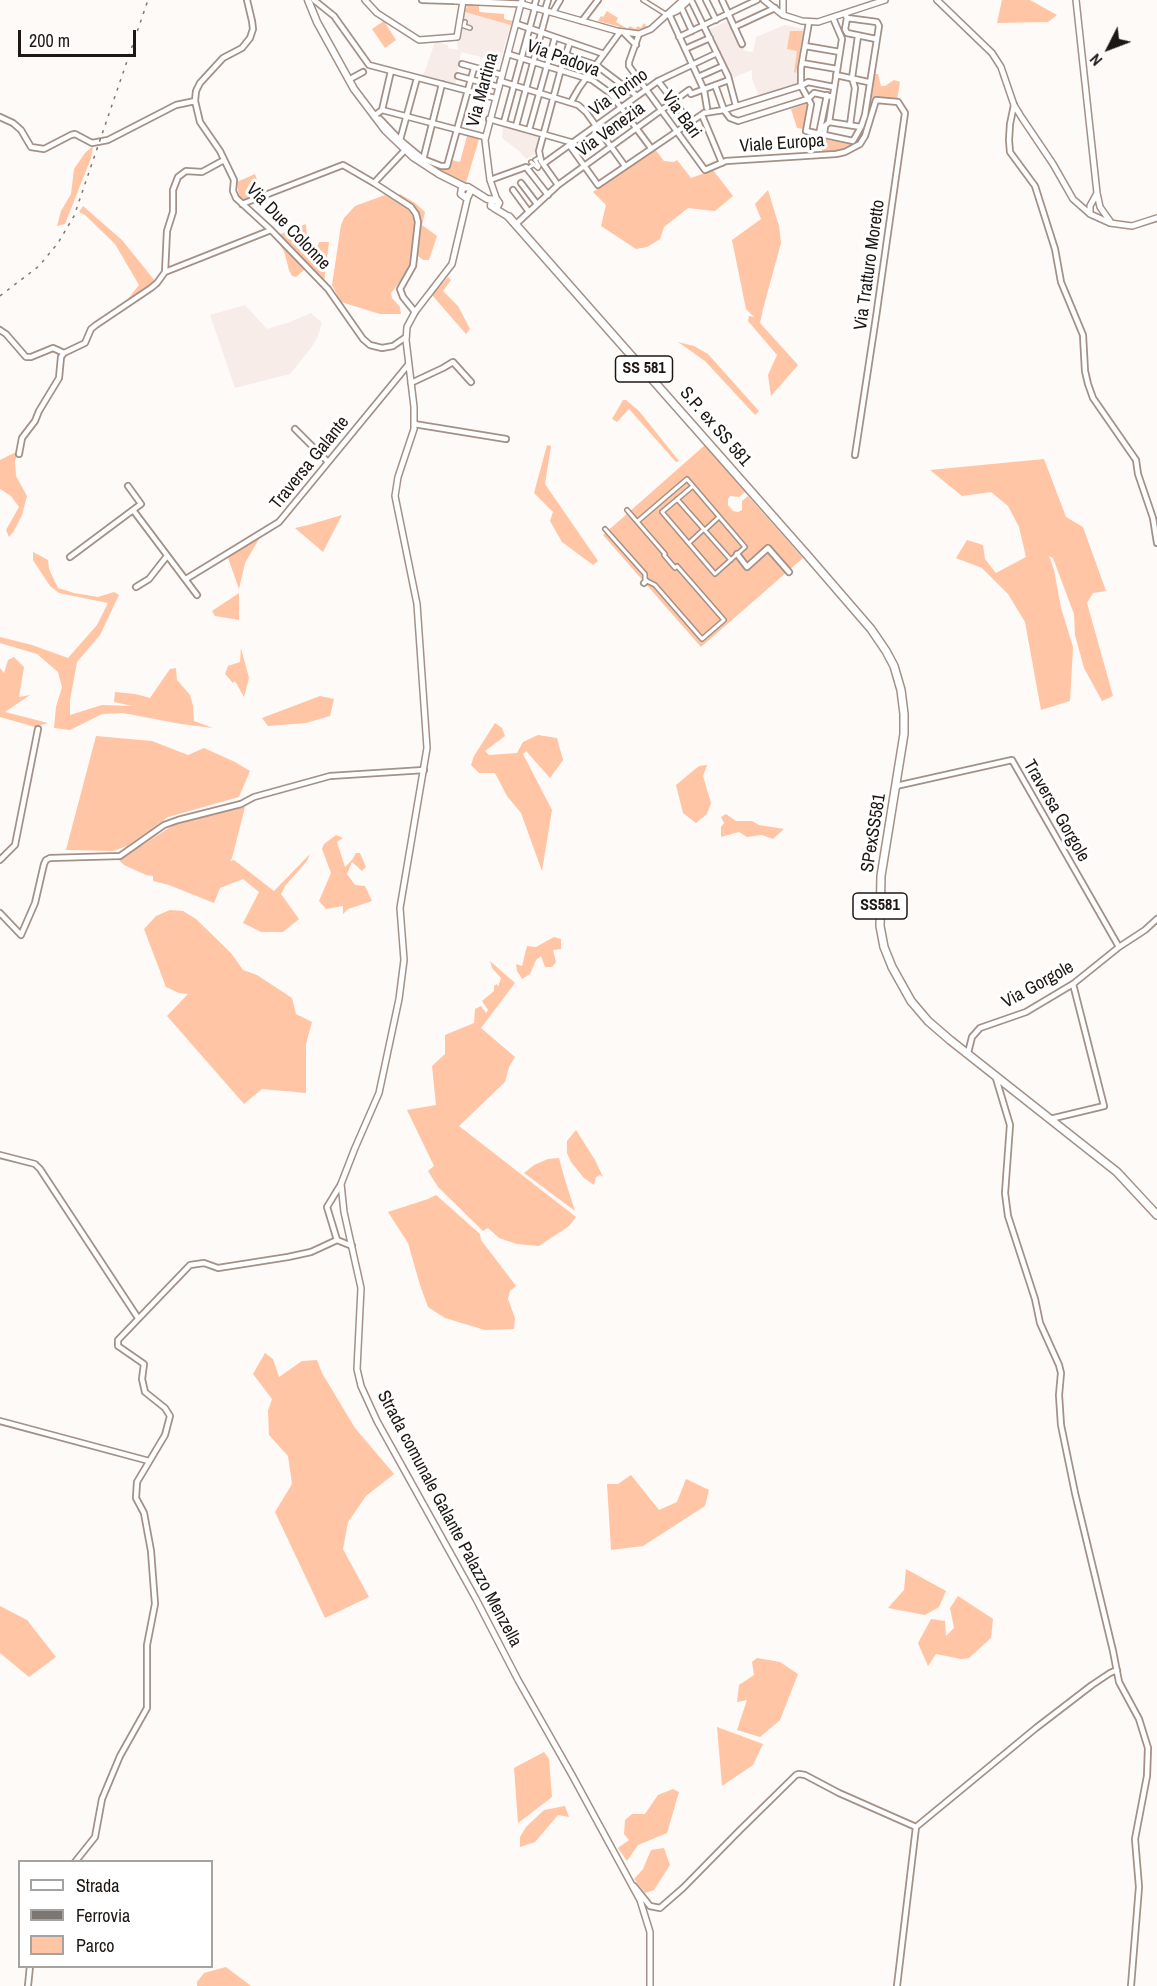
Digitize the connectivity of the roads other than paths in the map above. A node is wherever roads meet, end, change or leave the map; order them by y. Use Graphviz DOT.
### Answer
graph roads {
  1 [pos="248,0"];
  2 [pos="311,0"];
  3 [pos="365,0"];
  4 [pos="422,0"];
  5 [pos="435,0"];
  6 [pos="536,0"];
  7 [pos="548,0"];
  8 [pos="560,0"];
  9 [pos="598,0"];
  10 [pos="643,0"];
  11 [pos="682,0"];
  12 [pos="690,0"];
  13 [pos="706,0"];
  14 [pos="722,0"];
  15 [pos="757,0"];
  16 [pos="764,0"];
  17 [pos="783,0"];
  18 [pos="885,0"];
  19 [pos="937,0"];
  20 [pos="1076,0"];
  21 [pos="458,1"];
  22 [pos="487,1"];
  23 [pos="498,1"];
  24 [pos="510,1"];
  25 [pos="522,2"];
  26 [pos="769,2"];
  27 [pos="866,3"];
  28 [pos="534,7"];
  29 [pos="681,7"];
  30 [pos="775,9"];
  31 [pos="548,11"];
  32 [pos="729,14"];
  33 [pos="668,15"];
  34 [pos="783,15"];
  35 [pos="846,16"];
  36 [pos="833,18"];
  37 [pos="716,20"];
  38 [pos="582,21"];
  39 [pos="465,22"];
  40 [pos="809,22"];
  41 [pos="517,24"];
  42 [pos="704,26"];
  43 [pos="734,27"];
  44 [pos="470,28"];
  45 [pos="530,28"];
  46 [pos="692,31"];
  47 [pos="621,32"];
  48 [pos="542,33"];
  49 [pos="858,36"];
  50 [pos="555,37"];
  51 [pos="679,37"];
  52 [pos="710,38"];
  53 [pos="876,39"];
  54 [pos="637,40"];
  55 [pos="570,42"];
  56 [pos="742,44"];
  57 [pos="805,46"];
  58 [pos="685,49"];
  59 [pos="840,52"];
  60 [pos="717,53"];
  61 [pos="508,54"];
  62 [pos="604,54"];
  63 [pos="566,55"];
  64 [pos="522,57"];
  65 [pos="534,61"];
  66 [pos="802,63"];
  67 [pos="462,64"];
  68 [pos="596,64"];
  69 [pos="547,65"];
  70 [pos="692,65"];
  71 [pos="723,66"];
  72 [pos="474,68"];
  73 [pos="561,69"];
  74 [pos="391,71"];
  75 [pos="363,72"];
  76 [pos="837,72"];
  77 [pos="458,76"];
  78 [pos="698,77"];
  79 [pos="352,78"];
  80 [pos="417,78"];
  81 [pos="586,78"];
  82 [pos="852,78"];
  83 [pos="471,80"];
  84 [pos="729,80"];
  85 [pos="500,81"];
  86 [pos="658,81"];
  87 [pos="868,82"];
  88 [pos="442,84"];
  89 [pos="514,86"];
  90 [pos="715,86"];
  91 [pos="801,86"];
  92 [pos="834,87"];
  93 [pos="526,90"];
  94 [pos="646,90"];
  95 [pos="704,90"];
  96 [pos="468,91"];
  97 [pos="540,93"];
  98 [pos="637,96"];
  99 [pos="830,96"];
  100 [pos="554,97"];
  101 [pos="495,98"];
  102 [pos="808,99"];
  103 [pos="195,101"];
  104 [pos="673,101"];
  105 [pos="571,102"];
  106 [pos="1014,105"];
  107 [pos="736,106"];
  108 [pos="622,108"];
  109 [pos="382,110"];
  110 [pos="661,110"];
  111 [pos="724,110"];
  112 [pos="707,111"];
  113 [pos="375,115"];
  114 [pos="865,115"];
  115 [pos="407,116"];
  116 [pos="871,116"];
  117 [pos="0,117"];
  118 [pos="489,119"];
  119 [pos="504,122"];
  120 [pos="689,122"];
  121 [pos="829,122"];
  122 [pos="433,123"];
  123 [pos="850,125"];
  124 [pos="516,126"];
  125 [pos="596,126"];
  126 [pos="861,127"];
  127 [pos="636,128"];
  128 [pos="529,129"];
  129 [pos="458,130"];
  130 [pos="676,131"];
  131 [pos="544,134"];
  132 [pos="822,135"];
  133 [pos="485,137"];
  134 [pos="400,140"];
  135 [pos="572,144"];
  136 [pos="611,147"];
  137 [pos="651,148"];
  138 [pos="405,150"];
  139 [pos="539,158"];
  140 [pos="224,160"];
  141 [pos="423,161"];
  142 [pos="722,163"];
  143 [pos="543,164"];
  144 [pos="585,166"];
  145 [pos="625,166"];
  146 [pos="528,168"];
  147 [pos="705,170"];
  148 [pos="490,180"];
  149 [pos="374,183"];
  150 [pos="521,183"];
  151 [pos="558,186"];
  152 [pos="513,190"];
  153 [pos="466,193"];
  154 [pos="1097,193"];
  155 [pos="548,195"];
  156 [pos="1094,200"];
  157 [pos="494,203"];
  158 [pos="242,204"];
  159 [pos="537,204"];
  160 [pos="1080,206"];
  161 [pos="1100,207"];
  162 [pos="529,212"];
  163 [pos="1090,214"];
  164 [pos="509,217"];
  165 [pos="1157,218"];
  166 [pos="516,224"];
  167 [pos="1112,224"];
  168 [pos="271,230"];
  169 [pos="165,272"];
  170 [pos="415,312"];
  171 [pos="0,330"];
  172 [pos="406,338"];
  173 [pos="64,353"];
  174 [pos="408,365"];
  175 [pos="411,382"];
  176 [pos="471,382"];
  177 [pos="414,424"];
  178 [pos="295,429"];
  179 [pos="506,439"];
  180 [pos="19,454"];
  181 [pos="855,455"];
  182 [pos="328,462"];
  183 [pos="129,486"];
  184 [pos="693,486"];
  185 [pos="677,499"];
  186 [pos="133,510"];
  187 [pos="627,510"];
  188 [pos="719,517"];
  189 [pos="638,522"];
  190 [pos="778,522"];
  191 [pos="605,529"];
  192 [pos="705,529"];
  193 [pos="689,543"];
  194 [pos="1157,543"];
  195 [pos="737,554"];
  196 [pos="167,556"];
  197 [pos="70,557"];
  198 [pos="731,560"];
  199 [pos="789,572"];
  200 [pos="186,579"];
  201 [pos="136,586"];
  202 [pos="197,595"];
  203 [pos="38,729"];
  204 [pos="425,770"];
  205 [pos="896,786"];
  206 [pos="0,860"];
  207 [pos="0,913"];
  208 [pos="1157,919"];
  209 [pos="1119,947"];
  210 [pos="1073,984"];
  211 [pos="968,1053"];
  212 [pos="994,1073"];
  213 [pos="1050,1119"];
  214 [pos="0,1155"];
  215 [pos="341,1184"];
  216 [pos="1157,1215"];
  217 [pos="337,1240"];
  218 [pos="352,1246"];
  219 [pos="138,1318"];
  220 [pos="0,1421"];
  221 [pos="149,1461"];
  222 [pos="1117,1670"];
  223 [pos="916,1827"];
  224 [pos="77,1860"];
  225 [pos="633,1884"];
  226 [pos="30,1968"];
  227 [pos="28,1986"];
  228 [pos="650,1986"];
  229 [pos="897,1986"];
  230 [pos="1131,1986"];
  1 -- 103 [label="street"];
  2 -- 74 [label="street"];
  2 -- 113 [label="main road"];
  3 -- 21 [label="street"];
  4 -- 5 [label="street"];
  5 -- 21 [label="street"];
  6 -- 28 [label="street"];
  7 -- 31 [label="street"];
  8 -- 31 [label="street"];
  9 -- 38 [label="street"];
  10 -- 33 [label="street"];
  11 -- 33 [label="street"];
  12 -- 29 [label="street"];
  12 -- 42 [label="street"];
  13 -- 37 [label="street"];
  14 -- 32 [label="street"];
  15 -- 32 [label="street"];
  16 -- 26 [label="street"];
  17 -- 34 [label="street"];
  18 -- 27 [label="street"];
  19 -- 106 [label="street"];
  20 -- 154 [label="street"];
  21 -- 22 [label="street"];
  22 -- 23 [label="street"];
  23 -- 24 [label="street"];
  24 -- 25 [label="street"];
  25 -- 28 [label="street"];
  25 -- 41 [label="street, Via Martina"];
  26 -- 30 [label="street"];
  27 -- 35 [label="street"];
  28 -- 31 [label="street"];
  28 -- 45 [label="street"];
  29 -- 33 [label="street"];
  29 -- 46 [label="street"];
  30 -- 34 [label="street"];
  30 -- 43 [label="street"];
  31 -- 38 [label="street"];
  31 -- 48 [label="street"];
  32 -- 37 [label="street"];
  32 -- 43 [label="street"];
  33 -- 51 [label="street"];
  33 -- 54 [label="street"];
  34 -- 40 [label="street"];
  35 -- 36 [label="street"];
  35 -- 49 [label="street"];
  35 -- 53 [label="street"];
  36 -- 40 [label="street"];
  36 -- 59 [label="street"];
  37 -- 42 [label="street"];
  38 -- 47 [label="street"];
  39 -- 44 [label="street"];
  40 -- 57 [label="street"];
  41 -- 45 [label="street"];
  41 -- 61 [label="street, Via Martina"];
  42 -- 46 [label="street"];
  42 -- 52 [label="street"];
  43 -- 56 [label="street"];
  45 -- 48 [label="street"];
  45 -- 64 [label="street"];
  46 -- 51 [label="street"];
  47 -- 54 [label="street"];
  47 -- 54 [label="street"];
  47 -- 62 [label="street"];
  48 -- 50 [label="street"];
  48 -- 65 [label="street"];
  49 -- 53 [label="street"];
  49 -- 82 [label="street"];
  50 -- 55 [label="street"];
  50 -- 69 [label="street"];
  51 -- 58 [label="street"];
  52 -- 58 [label="street"];
  52 -- 60 [label="street"];
  53 -- 87 [label="street"];
  54 -- 94 [label="street, Via Bari"];
  55 -- 62 [label="street"];
  55 -- 63 [label="street"];
  57 -- 59 [label="street"];
  57 -- 66 [label="street"];
  58 -- 70 [label="street"];
  59 -- 76 [label="street"];
  60 -- 70 [label="street, Via Torino"];
  60 -- 71 [label="street"];
  61 -- 64 [label="street, Via Padova"];
  61 -- 85 [label="street, Via Martina"];
  62 -- 68 [label="street"];
  63 -- 68 [label="street"];
  63 -- 73 [label="street"];
  64 -- 65 [label="street, Via Padova"];
  64 -- 89 [label="street"];
  65 -- 69 [label="street, Via Padova"];
  65 -- 93 [label="street"];
  66 -- 76 [label="street"];
  66 -- 91 [label="street"];
  67 -- 72 [label="street"];
  68 -- 81 [label="street"];
  68 -- 98 [label="street"];
  69 -- 73 [label="street, Via Padova"];
  69 -- 97 [label="street"];
  70 -- 78 [label="street"];
  70 -- 86 [label="street, Via Torino"];
  71 -- 78 [label="street"];
  71 -- 84 [label="street"];
  72 -- 83 [label="street"];
  72 -- 85 [label="street"];
  73 -- 81 [label="street, Via Padova"];
  73 -- 100 [label="street"];
  74 -- 80 [label="street"];
  74 -- 109 [label="street"];
  75 -- 79 [label="street"];
  76 -- 82 [label="street"];
  76 -- 92 [label="street"];
  77 -- 83 [label="street"];
  78 -- 95 [label="street"];
  80 -- 88 [label="street"];
  80 -- 115 [label="street"];
  81 -- 105 [label="street"];
  81 -- 108 [label="street, Via Padova"];
  82 -- 87 [label="street"];
  82 -- 123 [label="street"];
  83 -- 85 [label="street"];
  83 -- 96 [label="street"];
  84 -- 90 [label="street, Via Venezia"];
  84 -- 107 [label="street"];
  85 -- 89 [label="street"];
  85 -- 101 [label="street, Via Martina"];
  86 -- 94 [label="street, Via Torino"];
  86 -- 104 [label="street"];
  87 -- 114 [label="street"];
  88 -- 96 [label="street"];
  88 -- 122 [label="street"];
  89 -- 93 [label="street"];
  89 -- 119 [label="street"];
  90 -- 95 [label="street, Via Venezia"];
  90 -- 111 [label="street"];
  91 -- 92 [label="street"];
  91 -- 102 [label="street"];
  91 -- 107 [label="street"];
  92 -- 99 [label="street"];
  93 -- 97 [label="street"];
  93 -- 124 [label="street"];
  94 -- 98 [label="street, Via Torino"];
  94 -- 110 [label="street, Via Bari"];
  95 -- 104 [label="street, Via Venezia"];
  95 -- 112 [label="street"];
  96 -- 101 [label="street"];
  96 -- 129 [label="street"];
  97 -- 100 [label="street"];
  97 -- 128 [label="street"];
  98 -- 108 [label="street, Via Torino"];
  99 -- 102 [label="street"];
  99 -- 121 [label="street"];
  99 -- 132 [label="street"];
  100 -- 105 [label="street"];
  100 -- 131 [label="street"];
  101 -- 118 [label="street, Via Martina"];
  102 -- 111 [label="street"];
  102 -- 132 [label="street"];
  103 -- 117 [label="street"];
  103 -- 140 [label="street, Via Due Colonne"];
  104 -- 110 [label="street, Via Venezia"];
  104 -- 120 [label="street"];
  105 -- 125 [label="street"];
  106 -- 160 [label="street"];
  106 -- 194 [label="street"];
  107 -- 111 [label="street"];
  108 -- 125 [label="street, Via Torino"];
  108 -- 127 [label="street, Via Padova"];
  109 -- 113 [label="street"];
  109 -- 115 [label="street"];
  110 -- 127 [label="street, Via Venezia"];
  110 -- 130 [label="street, Via Bari"];
  111 -- 112 [label="street"];
  112 -- 120 [label="street"];
  112 -- 142 [label="street"];
  113 -- 134 [label="street"];
  113 -- 138 [label="main road"];
  114 -- 116 [label="street"];
  114 -- 126 [label="street"];
  115 -- 122 [label="street"];
  115 -- 134 [label="street"];
  116 -- 142 [label="street, Viale Europa"];
  116 -- 181 [label="street, Via Tratturo Moretto"];
  118 -- 119 [label="street"];
  118 -- 133 [label="street, Via Martina"];
  119 -- 124 [label="street"];
  120 -- 130 [label="street"];
  121 -- 123 [label="street"];
  121 -- 132 [label="street"];
  122 -- 129 [label="street"];
  122 -- 141 [label="street"];
  123 -- 126 [label="street"];
  124 -- 128 [label="street"];
  125 -- 135 [label="street, Via Torino"];
  125 -- 136 [label="street"];
  126 -- 132 [label="street"];
  127 -- 136 [label="street, Via Venezia"];
  127 -- 137 [label="street, Via Padova"];
  128 -- 131 [label="street"];
  129 -- 133 [label="street"];
  129 -- 141 [label="street"];
  130 -- 137 [label="street"];
  130 -- 147 [label="street, Via Bari"];
  131 -- 135 [label="street"];
  131 -- 139 [label="street"];
  133 -- 148 [label="street, Via Martina"];
  134 -- 141 [label="street"];
  135 -- 143 [label="street, Via Torino"];
  135 -- 144 [label="street"];
  136 -- 144 [label="street, Via Venezia"];
  136 -- 145 [label="street"];
  137 -- 145 [label="street"];
  138 -- 141 [label="main road"];
  138 -- 149 [label="street"];
  139 -- 143 [label="street"];
  139 -- 146 [label="street"];
  140 -- 158 [label="street, Via Due Colonne"];
  140 -- 169 [label="street"];
  141 -- 153 [label="main road"];
  142 -- 147 [label="street, Viale Europa"];
  143 -- 151 [label="street"];
  144 -- 145 [label="street"];
  144 -- 151 [label="street, Via Venezia"];
  146 -- 148 [label="street"];
  146 -- 155 [label="street"];
  148 -- 157 [label="street, Via Martina"];
  149 -- 158 [label="street"];
  149 -- 170 [label="street"];
  150 -- 159 [label="street"];
  151 -- 155 [label="street, Via Venezia"];
  152 -- 162 [label="street"];
  153 -- 157 [label="main road"];
  153 -- 170 [label="street, Strada comunale Galante Palazzo Menzella"];
  154 -- 156 [label="street"];
  154 -- 161 [label="street"];
  155 -- 159 [label="street, Via Venezia"];
  156 -- 160 [label="street"];
  156 -- 163 [label="street"];
  157 -- 164 [label="main road"];
  158 -- 168 [label="street, Via Due Colonne"];
  159 -- 162 [label="street, Via Venezia"];
  160 -- 163 [label="street"];
  161 -- 163 [label="street"];
  161 -- 167 [label="street"];
  162 -- 166 [label="street, Via Venezia"];
  163 -- 167 [label="street"];
  164 -- 166 [label="main road, S.P. ex SS 581 / SS 581"];
  165 -- 167 [label="street"];
  166 -- 190 [label="main road, S.P. ex SS 581 / SS 581"];
  168 -- 169 [label="street"];
  168 -- 172 [label="street, Via Due Colonne"];
  169 -- 173 [label="street"];
  170 -- 172 [label="street, Strada comunale Galante Palazzo Menzella"];
  171 -- 173 [label="street"];
  172 -- 174 [label="street, Strada comunale Galante Palazzo Menzella"];
  173 -- 180 [label="street"];
  174 -- 175 [label="street, Strada comunale Galante Palazzo Menzella"];
  174 -- 182 [label="street, Traversa Galante"];
  175 -- 176 [label="street"];
  175 -- 177 [label="street, Strada comunale Galante Palazzo Menzella"];
  177 -- 179 [label="street"];
  177 -- 204 [label="street, Strada comunale Galante Palazzo Menzella"];
  178 -- 182 [label="street"];
  182 -- 200 [label="street, Traversa Galante"];
  183 -- 186 [label="street"];
  184 -- 185 [label="street"];
  184 -- 188 [label="street"];
  184 -- 189 [label="street"];
  185 -- 192 [label="street"];
  185 -- 193 [label="street"];
  186 -- 196 [label="street"];
  186 -- 197 [label="street"];
  187 -- 189 [label="street"];
  188 -- 192 [label="street"];
  188 -- 195 [label="street"];
  189 -- 191 [label="street"];
  190 -- 205 [label="main road, SPexSS581 / SS581"];
  192 -- 193 [label="street"];
  192 -- 198 [label="street"];
  193 -- 198 [label="street"];
  195 -- 198 [label="street"];
  195 -- 199 [label="street"];
  196 -- 200 [label="street"];
  196 -- 201 [label="street"];
  200 -- 202 [label="street"];
  203 -- 206 [label="street"];
  204 -- 207 [label="street"];
  204 -- 215 [label="street, Strada comunale Galante Palazzo Menzella"];
  205 -- 209 [label="street, Traversa Gorgole"];
  205 -- 211 [label="main road, SPexSS581 / SS581"];
  208 -- 209 [label="street, Via Gorgole"];
  209 -- 210 [label="street, Via Gorgole"];
  210 -- 211 [label="street, Via Gorgole"];
  210 -- 213 [label="street"];
  211 -- 212 [label="main road, SPexSS581 / SS581"];
  212 -- 213 [label="main road, SPexSS581 / SS581"];
  212 -- 222 [label="street"];
  213 -- 216 [label="main road, SPexSS581 / SS581"];
  214 -- 219 [label="street"];
  215 -- 217 [label="street"];
  215 -- 218 [label="street, Strada comunale Galante Palazzo Menzella"];
  217 -- 218 [label="street"];
  217 -- 219 [label="street"];
  218 -- 225 [label="street, Strada comunale Galante Palazzo Menzella"];
  219 -- 221 [label="street"];
  220 -- 221 [label="street"];
  221 -- 224 [label="street"];
  222 -- 223 [label="street"];
  222 -- 230 [label="street"];
  223 -- 225 [label="street"];
  223 -- 229 [label="street"];
  225 -- 228 [label="street, Strada comunale Galante Palazzo Menzella"];
  226 -- 227 [label="street"];
}
